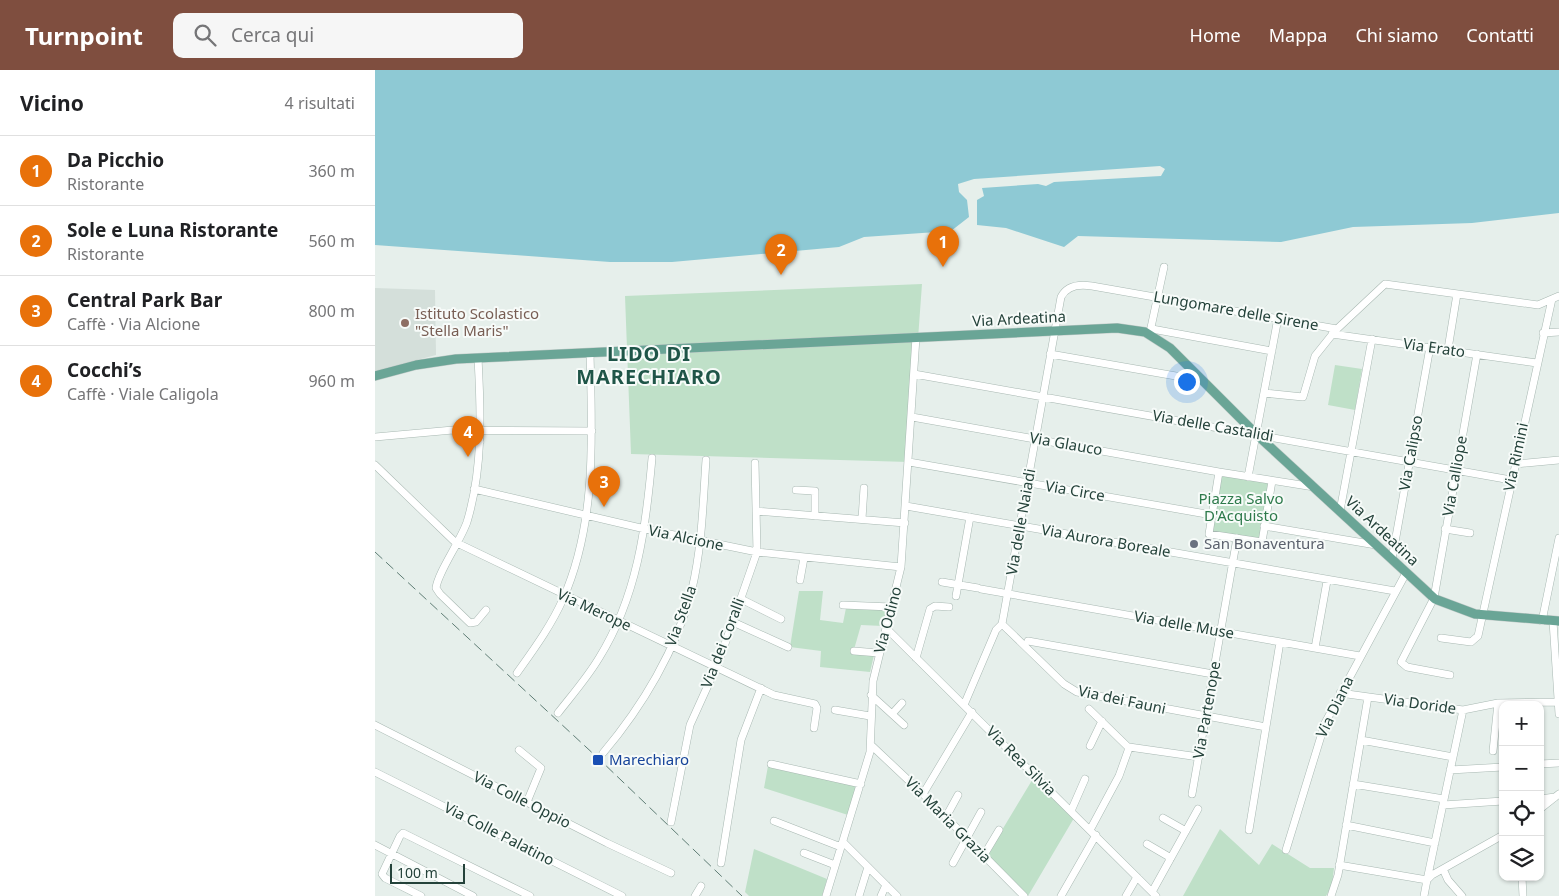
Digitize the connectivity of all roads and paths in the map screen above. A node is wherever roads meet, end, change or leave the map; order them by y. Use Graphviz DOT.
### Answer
graph roads {
  1 [pos="1164,268"];
  2 [pos="1457,294"];
  3 [pos="1159,297"];
  4 [pos="1555,298"];
  5 [pos="1278,318"];
  6 [pos="1055,331"];
  7 [pos="1150,331"];
  8 [pos="1334,331"];
  9 [pos="1559,332"];
  10 [pos="1543,333"];
  11 [pos="916,337"];
  12 [pos="1372,339"];
  13 [pos="1430,347"];
  14 [pos="1448,350"];
  15 [pos="1271,351"];
  16 [pos="590,353"];
  17 [pos="1051,354"];
  18 [pos="1477,354"];
  19 [pos="477,358"];
  20 [pos="1537,363"];
  21 [pos="914,374"];
  22 [pos="375,376"];
  23 [pos="1193,379"];
  24 [pos="1264,393"];
  25 [pos="1043,396"];
  26 [pos="913,417"];
  27 [pos="458,430"];
  28 [pos="480,430"];
  29 [pos="592,430"];
  30 [pos="1256,434"];
  31 [pos="375,437"];
  32 [pos="1035,439"];
  33 [pos="480,442"];
  34 [pos="1351,450"];
  35 [pos="652,458"];
  36 [pos="706,460"];
  37 [pos="1409,460"];
  38 [pos="1559,460"];
  39 [pos="909,462"];
  40 [pos="755,463"];
  41 [pos="1515,464"];
  42 [pos="375,465"];
  43 [pos="1455,468"];
  44 [pos="1219,472"];
  45 [pos="1248,477"];
  46 [pos="1511,480"];
  47 [pos="1272,481"];
  48 [pos="1028,482"];
  49 [pos="1314,487"];
  50 [pos="864,488"];
  51 [pos="474,489"];
  52 [pos="796,490"];
  53 [pos="906,506"];
  54 [pos="756,511"];
  55 [pos="1340,511"];
  56 [pos="1212,515"];
  57 [pos="586,516"];
  58 [pos="815,516"];
  59 [pos="970,517"];
  60 [pos="862,519"];
  61 [pos="905,523"];
  62 [pos="1020,526"];
  63 [pos="1264,526"];
  64 [pos="645,529"];
  65 [pos="1445,529"];
  66 [pos="1470,533"];
  67 [pos="1237,538"];
  68 [pos="1559,538"];
  69 [pos="700,541"];
  70 [pos="458,544"];
  71 [pos="1376,544"];
  72 [pos="757,552"];
  73 [pos="804,558"];
  74 [pos="1392,559"];
  75 [pos="1232,563"];
  76 [pos="901,567"];
  77 [pos="1406,573"];
  78 [pos="800,580"];
  79 [pos="1327,581"];
  80 [pos="942,582"];
  81 [pos="1549,584"];
  82 [pos="958,585"];
  83 [pos="1559,586"];
  84 [pos="1395,591"];
  85 [pos="1009,594"];
  86 [pos="564,596"];
  87 [pos="956,596"];
  88 [pos="1433,598"];
  89 [pos="741,599"];
  90 [pos="843,605"];
  91 [pos="891,607"];
  92 [pos="949,607"];
  93 [pos="486,610"];
  94 [pos="1482,615"];
  95 [pos="781,618"];
  96 [pos="618,620"];
  97 [pos="1542,621"];
  98 [pos="1556,621"];
  99 [pos="733,622"];
  100 [pos="1002,624"];
  101 [pos="886,628"];
  102 [pos="1220,632"];
  103 [pos="1441,638"];
  104 [pos="1028,642"];
  105 [pos="1280,642"];
  106 [pos="671,646"];
  107 [pos="788,647"];
  108 [pos="1315,648"];
  109 [pos="854,651"];
  110 [pos="879,653"];
  111 [pos="1360,656"];
  112 [pos="916,658"];
  113 [pos="716,667"];
  114 [pos="517,673"];
  115 [pos="1213,674"];
  116 [pos="1450,675"];
  117 [pos="761,688"];
  118 [pos="1340,693"];
  119 [pos="871,695"];
  120 [pos="1368,697"];
  121 [pos="1558,702"];
  122 [pos="903,703"];
  123 [pos="1498,703"];
  124 [pos="1544,703"];
  125 [pos="965,705"];
  126 [pos="1089,709"];
  127 [pos="835,710"];
  128 [pos="1463,710"];
  129 [pos="973,712"];
  130 [pos="558,713"];
  131 [pos="892,714"];
  132 [pos="1559,714"];
  133 [pos="871,716"];
  134 [pos="1205,717"];
  135 [pos="1102,721"];
  136 [pos="375,725"];
  137 [pos="904,725"];
  138 [pos="1266,727"];
  139 [pos="814,728"];
  140 [pos="1361,740"];
  141 [pos="871,745"];
  142 [pos="1090,746"];
  143 [pos="1129,747"];
  144 [pos="519,750"];
  145 [pos="1493,751"];
  146 [pos="603,754"];
  147 [pos="1199,757"];
  148 [pos="1453,757"];
  149 [pos="1559,763"];
  150 [pos="771,764"];
  151 [pos="1544,764"];
  152 [pos="1499,766"];
  153 [pos="1451,770"];
  154 [pos="375,772"];
  155 [pos="1085,779"];
  156 [pos="861,784"];
  157 [pos="1353,784"];
  158 [pos="923,794"];
  159 [pos="1193,794"];
  160 [pos="958,795"];
  161 [pos="1557,795"];
  162 [pos="1544,797"];
  163 [pos="1499,801"];
  164 [pos="527,802"];
  165 [pos="1444,802"];
  166 [pos="1544,806"];
  167 [pos="1198,809"];
  168 [pos="1071,811"];
  169 [pos="981,812"];
  170 [pos="946,817"];
  171 [pos="1163,818"];
  172 [pos="774,821"];
  173 [pos="671,822"];
  174 [pos="1346,825"];
  175 [pos="999,830"];
  176 [pos="1090,830"];
  177 [pos="1249,830"];
  178 [pos="1186,831"];
  179 [pos="1096,836"];
  180 [pos="1501,836"];
  181 [pos="965,837"];
  182 [pos="1435,843"];
  183 [pos="842,844"];
  184 [pos="1147,844"];
  185 [pos="375,845"];
  186 [pos="1286,850"];
  187 [pos="804,853"];
  188 [pos="391,854"];
  189 [pos="984,856"];
  190 [pos="1171,858"];
  191 [pos="721,863"];
  192 [pos="953,863"];
  193 [pos="835,865"];
  194 [pos="1339,865"];
  195 [pos="868,867"];
  196 [pos="1443,869"];
  197 [pos="671,873"];
  198 [pos="1137,877"];
  199 [pos="1427,880"];
  200 [pos="1522,881"];
  201 [pos="886,885"];
  202 [pos="1154,894"];
  203 [pos="421,896"];
  204 [pos="473,896"];
  205 [pos="530,896"];
  206 [pos="622,896"];
  207 [pos="826,896"];
  208 [pos="859,896"];
  209 [pos="881,896"];
  210 [pos="897,896"];
  211 [pos="1024,896"];
  212 [pos="1061,896"];
  213 [pos="1126,896"];
  214 [pos="1331,896"];
  215 [pos="1424,896"];
  216 [pos="1462,896"];
  217 [pos="1523,896"];
  1 -- 3 [label="street"];
  2 -- 4 [label="street, Lungomare delle Sirene"];
  2 -- 8 [label="street, Lungomare delle Sirene"];
  2 -- 14 [label="street"];
  3 -- 5 [label="street, Lungomare delle Sirene"];
  3 -- 6 [label="street, Lungomare delle Sirene"];
  3 -- 7 [label="street"];
  4 -- 10 [label="street, Via Rimini"];
  5 -- 8 [label="street, Lungomare delle Sirene"];
  5 -- 15 [label="street"];
  6 -- 7 [label="main road, Via Ardeatina"];
  6 -- 11 [label="main road, Via Ardeatina"];
  6 -- 17 [label="street, Via delle Naiadi"];
  7 -- 15 [label="street"];
  7 -- 30 [label="main road, Via Ardeatina"];
  8 -- 12 [label="street, Via Erato"];
  8 -- 24 [label="street"];
  9 -- 10 [label="street"];
  10 -- 20 [label="street, Via Rimini"];
  11 -- 16 [label="main road, Via Ardeatina"];
  11 -- 21 [label="street, Via Odino"];
  12 -- 13 [label="street, Via Erato"];
  12 -- 34 [label="street"];
  13 -- 14 [label="street, Via Erato"];
  13 -- 37 [label="street, Via Calipso"];
  14 -- 18 [label="street, Via Erato"];
  15 -- 24 [label="street"];
  16 -- 19 [label="main road, Via Ardeatina"];
  16 -- 29 [label="street"];
  17 -- 23 [label="street"];
  17 -- 25 [label="street, Via delle Naiadi"];
  18 -- 20 [label="street, Via Erato"];
  18 -- 43 [label="street, Via Calliope"];
  19 -- 22 [label="main road, Via Ardeatina"];
  19 -- 28 [label="street"];
  20 -- 41 [label="street, Via Rimini"];
  21 -- 25 [label="street, Via delle Castalidi"];
  21 -- 26 [label="street, Via Odino"];
  24 -- 30 [label="street"];
  25 -- 30 [label="street, Via delle Castalidi"];
  25 -- 32 [label="street, Via delle Naiadi"];
  26 -- 32 [label="street, Via Glauco"];
  26 -- 39 [label="street, Via Odino"];
  27 -- 28 [label="street"];
  27 -- 31 [label="street"];
  27 -- 33 [label="street"];
  28 -- 29 [label="street"];
  28 -- 33 [label="street"];
  29 -- 57 [label="street"];
  30 -- 34 [label="street, Via delle Castalidi"];
  30 -- 45 [label="street"];
  30 -- 49 [label="main road, Via Ardeatina"];
  32 -- 44 [label="street, Via Glauco"];
  32 -- 48 [label="street, Via delle Naiadi"];
  33 -- 51 [label="street"];
  34 -- 37 [label="street, Via delle Castalidi"];
  34 -- 55 [label="street"];
  35 -- 64 [label="street"];
  36 -- 69 [label="street, Via Stella"];
  37 -- 43 [label="street, Via delle Castalidi"];
  37 -- 74 [label="street, Via Calipso"];
  38 -- 41 [label="street"];
  39 -- 48 [label="street, Via Circe"];
  39 -- 53 [label="street, Via Odino"];
  40 -- 54 [label="street, Via dei Coralli"];
  41 -- 46 [label="street, Via Rimini"];
  42 -- 70 [label="street, Via Merope"];
  43 -- 46 [label="street, Via delle Castalidi"];
  43 -- 65 [label="street, Via Calliope"];
  44 -- 45 [label="street"];
  44 -- 56 [label="street"];
  45 -- 47 [label="street"];
  46 -- 94 [label="street, Via Rimini"];
  47 -- 49 [label="street"];
  47 -- 63 [label="street"];
  48 -- 56 [label="street, Via Circe"];
  48 -- 62 [label="street, Via delle Naiadi"];
  49 -- 55 [label="main road, Via Ardeatina"];
  50 -- 60 [label="street"];
  51 -- 57 [label="street, Via Alcione"];
  51 -- 70 [label="street"];
  52 -- 58 [label="street"];
  53 -- 59 [label="street, Via Aurora Boreale"];
  53 -- 61 [label="street, Via Odino"];
  54 -- 58 [label="street"];
  54 -- 72 [label="street, Via dei Coralli"];
  55 -- 71 [label="main road, Via Ardeatina"];
  56 -- 67 [label="street"];
  57 -- 64 [label="street, Via Alcione"];
  57 -- 86 [label="street"];
  58 -- 60 [label="street"];
  59 -- 62 [label="street, Via Aurora Boreale"];
  59 -- 82 [label="street"];
  60 -- 61 [label="street"];
  61 -- 76 [label="street, Via Odino"];
  62 -- 75 [label="street, Via Aurora Boreale"];
  62 -- 85 [label="street, Via delle Naiadi"];
  63 -- 67 [label="street"];
  63 -- 71 [label="street"];
  64 -- 69 [label="street, Via Alcione"];
  64 -- 96 [label="street"];
  65 -- 66 [label="street"];
  65 -- 88 [label="street, Via Calliope"];
  67 -- 75 [label="street, Via Partenope"];
  68 -- 81 [label="street"];
  69 -- 72 [label="street, Via Alcione"];
  69 -- 106 [label="street, Via Stella"];
  70 -- 86 [label="street, Via Merope"];
  70 -- 93 [label="street"];
  71 -- 74 [label="main road, Via Ardeatina"];
  72 -- 73 [label="street, Via Alcione"];
  72 -- 89 [label="street, Via dei Coralli"];
  73 -- 76 [label="street, Via Alcione"];
  73 -- 78 [label="street"];
  74 -- 77 [label="main road, Via Ardeatina"];
  75 -- 79 [label="street, Via Aurora Boreale"];
  75 -- 102 [label="street, Via Partenope"];
  76 -- 91 [label="street, Via Odino"];
  77 -- 84 [label="street, Via Diana"];
  77 -- 88 [label="main road, Via Ardeatina"];
  79 -- 84 [label="street, Via Aurora Boreale"];
  79 -- 108 [label="street"];
  80 -- 82 [label="street, Via delle Muse"];
  81 -- 83 [label="street"];
  81 -- 97 [label="street"];
  82 -- 85 [label="street, Via delle Muse"];
  82 -- 87 [label="street"];
  84 -- 111 [label="street, Via Diana"];
  85 -- 100 [label="street, Via delle Naiadi"];
  85 -- 102 [label="street, Via delle Muse"];
  86 -- 96 [label="street, Via Merope"];
  86 -- 114 [label="street"];
  88 -- 94 [label="main road, Via Ardeatina"];
  88 -- 116 [label="street, Via Calliope"];
  89 -- 95 [label="street"];
  89 -- 99 [label="street, Via dei Coralli"];
  90 -- 91 [label="street, Via Odino"];
  91 -- 101 [label="street, Via Odino"];
  92 -- 112 [label="street"];
  94 -- 97 [label="main road, Via Ardeatina"];
  94 -- 103 [label="street, Via Rimini"];
  96 -- 106 [label="street, Via Merope"];
  96 -- 130 [label="street"];
  97 -- 98 [label="main road, Via Ardeatina"];
  98 -- 121 [label="street"];
  99 -- 107 [label="street"];
  99 -- 113 [label="street, Via dei Coralli"];
  100 -- 125 [label="street, Via delle Naiadi"];
  100 -- 134 [label="street, Via dei Fauni"];
  101 -- 110 [label="street, Via Odino"];
  101 -- 112 [label="street, Via Rea Silvia"];
  102 -- 105 [label="street, Via delle Muse"];
  102 -- 115 [label="street, Via Partenope"];
  104 -- 115 [label="street"];
  105 -- 108 [label="street, Via delle Muse"];
  105 -- 138 [label="street"];
  106 -- 113 [label="street, Via Merope"];
  106 -- 146 [label="street, Via Stella"];
  108 -- 111 [label="street, Via delle Muse"];
  109 -- 110 [label="street"];
  110 -- 119 [label="street, Via Odino"];
  111 -- 118 [label="street, Via Diana"];
  112 -- 125 [label="street, Via Rea Silvia"];
  113 -- 117 [label="street, Via Merope"];
  113 -- 173 [label="street, Via dei Coralli"];
  115 -- 134 [label="street, Via Partenope"];
  117 -- 139 [label="street, Via Merope"];
  117 -- 191 [label="street"];
  118 -- 120 [label="street, Via Doride"];
  118 -- 186 [label="street, Via Diana"];
  119 -- 131 [label="street"];
  119 -- 133 [label="street, Via Odino"];
  120 -- 128 [label="street, Via Doride"];
  120 -- 140 [label="street"];
  121 -- 124 [label="street, Via Doride"];
  121 -- 132 [label="street"];
  122 -- 131 [label="street"];
  123 -- 128 [label="street, Via Doride"];
  123 -- 145 [label="street"];
  125 -- 129 [label="street, Via Rea Silvia"];
  126 -- 135 [label="street"];
  127 -- 133 [label="street"];
  128 -- 148 [label="street"];
  129 -- 158 [label="street"];
  129 -- 168 [label="street, Via Rea Silvia"];
  131 -- 137 [label="street"];
  133 -- 141 [label="street, Via Odino"];
  134 -- 138 [label="street, Via dei Fauni"];
  134 -- 147 [label="street, Via Partenope"];
  135 -- 142 [label="street"];
  135 -- 143 [label="street"];
  136 -- 164 [label="street, Via Colle Oppio"];
  138 -- 177 [label="street"];
  140 -- 148 [label="street"];
  140 -- 157 [label="street"];
  141 -- 156 [label="street, Via Odino"];
  141 -- 158 [label="street, Via Maria Grazia"];
  143 -- 147 [label="street"];
  143 -- 176 [label="street"];
  144 -- 164 [label="street"];
  147 -- 159 [label="street, Via Partenope"];
  148 -- 153 [label="street"];
  149 -- 151 [label="street"];
  150 -- 156 [label="street"];
  152 -- 153 [label="street"];
  153 -- 165 [label="street"];
  154 -- 206 [label="street, Via Colle Palatino"];
  155 -- 168 [label="street"];
  156 -- 183 [label="street, Via Odino"];
  157 -- 165 [label="street"];
  157 -- 174 [label="street"];
  158 -- 170 [label="street, Via Maria Grazia"];
  160 -- 170 [label="street"];
  161 -- 162 [label="street"];
  161 -- 166 [label="street"];
  163 -- 165 [label="street"];
  164 -- 197 [label="street, Via Colle Oppio"];
  165 -- 182 [label="street"];
  167 -- 178 [label="street"];
  168 -- 176 [label="street, Via Rea Silvia"];
  169 -- 181 [label="street"];
  170 -- 181 [label="street, Via Maria Grazia"];
  171 -- 178 [label="street"];
  172 -- 183 [label="street"];
  174 -- 182 [label="street"];
  174 -- 194 [label="street"];
  175 -- 189 [label="street"];
  176 -- 179 [label="street, Via Rea Silvia"];
  178 -- 190 [label="street"];
  179 -- 198 [label="street, Via Rea Silvia"];
  179 -- 212 [label="street"];
  180 -- 196 [label="street"];
  181 -- 189 [label="street, Via Maria Grazia"];
  181 -- 192 [label="street"];
  182 -- 199 [label="street"];
  183 -- 193 [label="street, Via Odino"];
  183 -- 195 [label="street"];
  184 -- 190 [label="street"];
  185 -- 188 [label="street"];
  187 -- 193 [label="street"];
  188 -- 203 [label="street"];
  188 -- 204 [label="street"];
  188 -- 205 [label="street"];
  189 -- 211 [label="street, Via Maria Grazia"];
  190 -- 202 [label="street"];
  193 -- 207 [label="street, Via Odino"];
  194 -- 199 [label="street"];
  194 -- 214 [label="street"];
  195 -- 201 [label="street"];
  195 -- 208 [label="street"];
  196 -- 199 [label="street"];
  196 -- 216 [label="street"];
  198 -- 202 [label="street, Via Rea Silvia"];
  198 -- 213 [label="street"];
  199 -- 215 [label="street"];
  200 -- 217 [label="street"];
  201 -- 209 [label="street"];
  201 -- 210 [label="street"];
}
